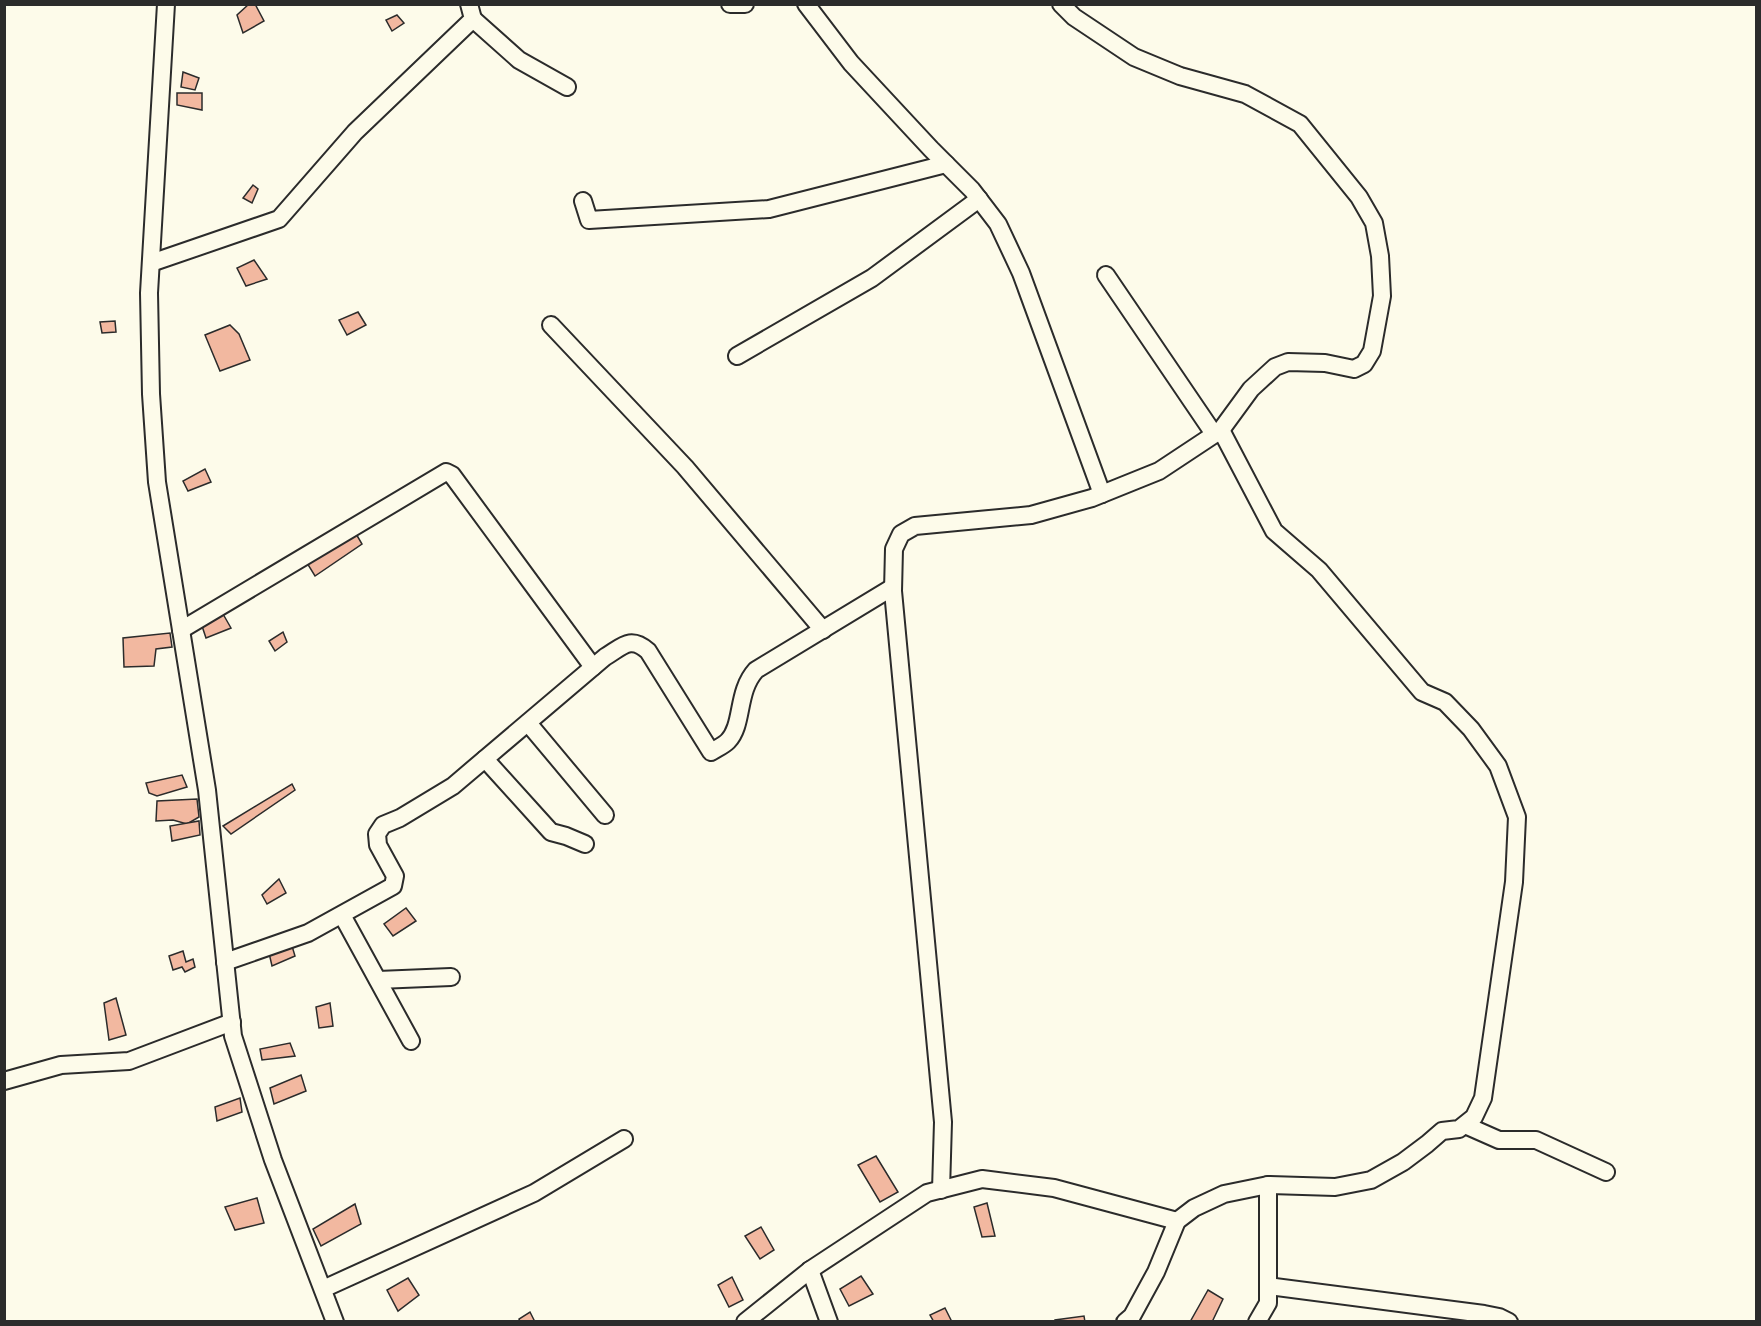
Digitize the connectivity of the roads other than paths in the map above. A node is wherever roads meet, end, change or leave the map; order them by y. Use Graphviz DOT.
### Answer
graph roads {
  1 [pos="166,4"];
  2 [pos="730,4"];
  3 [pos="745,4"];
  4 [pos="806,4"];
  5 [pos="1061,4"];
  6 [pos="471,12"];
  7 [pos="567,87"];
  8 [pos="946,164"];
  9 [pos="979,199"];
  10 [pos="583,201"];
  11 [pos="151,263"];
  12 [pos="1106,275"];
  13 [pos="551,325"];
  14 [pos="737,356"];
  15 [pos="1217,432"];
  16 [pos="1102,494"];
  17 [pos="893,587"];
  18 [pos="181,630"];
  19 [pos="823,630"];
  20 [pos="593,667"];
  21 [pos="528,723"];
  22 [pos="485,759"];
  23 [pos="605,815"];
  24 [pos="585,844"];
  25 [pos="342,915"];
  26 [pos="225,962"];
  27 [pos="451,977"];
  28 [pos="378,980"];
  29 [pos="232,1022"];
  30 [pos="411,1041"];
  31 [pos="4,1082"];
  32 [pos="1465,1125"];
  33 [pos="624,1139"];
  34 [pos="1606,1172"];
  35 [pos="1268,1185"];
  36 [pos="942,1190"];
  37 [pos="1177,1221"];
  38 [pos="810,1270"];
  39 [pos="1268,1286"];
  40 [pos="323,1289"];
  41 [pos="335,1322"];
  42 [pos="745,1322"];
  43 [pos="829,1322"];
  44 [pos="1125,1322"];
  45 [pos="1257,1322"];
  46 [pos="1509,1322"];
  1 -- 11 [label="street"];
  2 -- 3 [label="street"];
  4 -- 8 [label="street"];
  5 -- 15 [label="street"];
  6 -- 7 [label="street"];
  6 -- 11 [label="street"];
  8 -- 9 [label="street"];
  8 -- 10 [label="street"];
  9 -- 14 [label="street"];
  9 -- 16 [label="street"];
  11 -- 18 [label="street"];
  12 -- 15 [label="street"];
  13 -- 19 [label="street"];
  15 -- 16 [label="street"];
  15 -- 32 [label="street"];
  16 -- 17 [label="street"];
  17 -- 19 [label="street"];
  17 -- 36 [label="street"];
  18 -- 20 [label="street"];
  18 -- 26 [label="street"];
  19 -- 20 [label="street"];
  20 -- 21 [label="street"];
  21 -- 22 [label="street"];
  21 -- 23 [label="street"];
  22 -- 24 [label="street"];
  22 -- 25 [label="street"];
  25 -- 26 [label="street"];
  25 -- 28 [label="street"];
  26 -- 29 [label="street"];
  27 -- 28 [label="street"];
  28 -- 30 [label="street"];
  29 -- 31 [label="street"];
  29 -- 40 [label="street"];
  32 -- 34 [label="street"];
  32 -- 35 [label="street"];
  33 -- 40 [label="street"];
  35 -- 37 [label="street"];
  35 -- 39 [label="street"];
  36 -- 37 [label="street"];
  36 -- 38 [label="street"];
  37 -- 44 [label="street"];
  38 -- 42 [label="street"];
  38 -- 43 [label="street"];
  39 -- 45 [label="street"];
  39 -- 46 [label="street"];
  40 -- 41 [label="street"];
}
